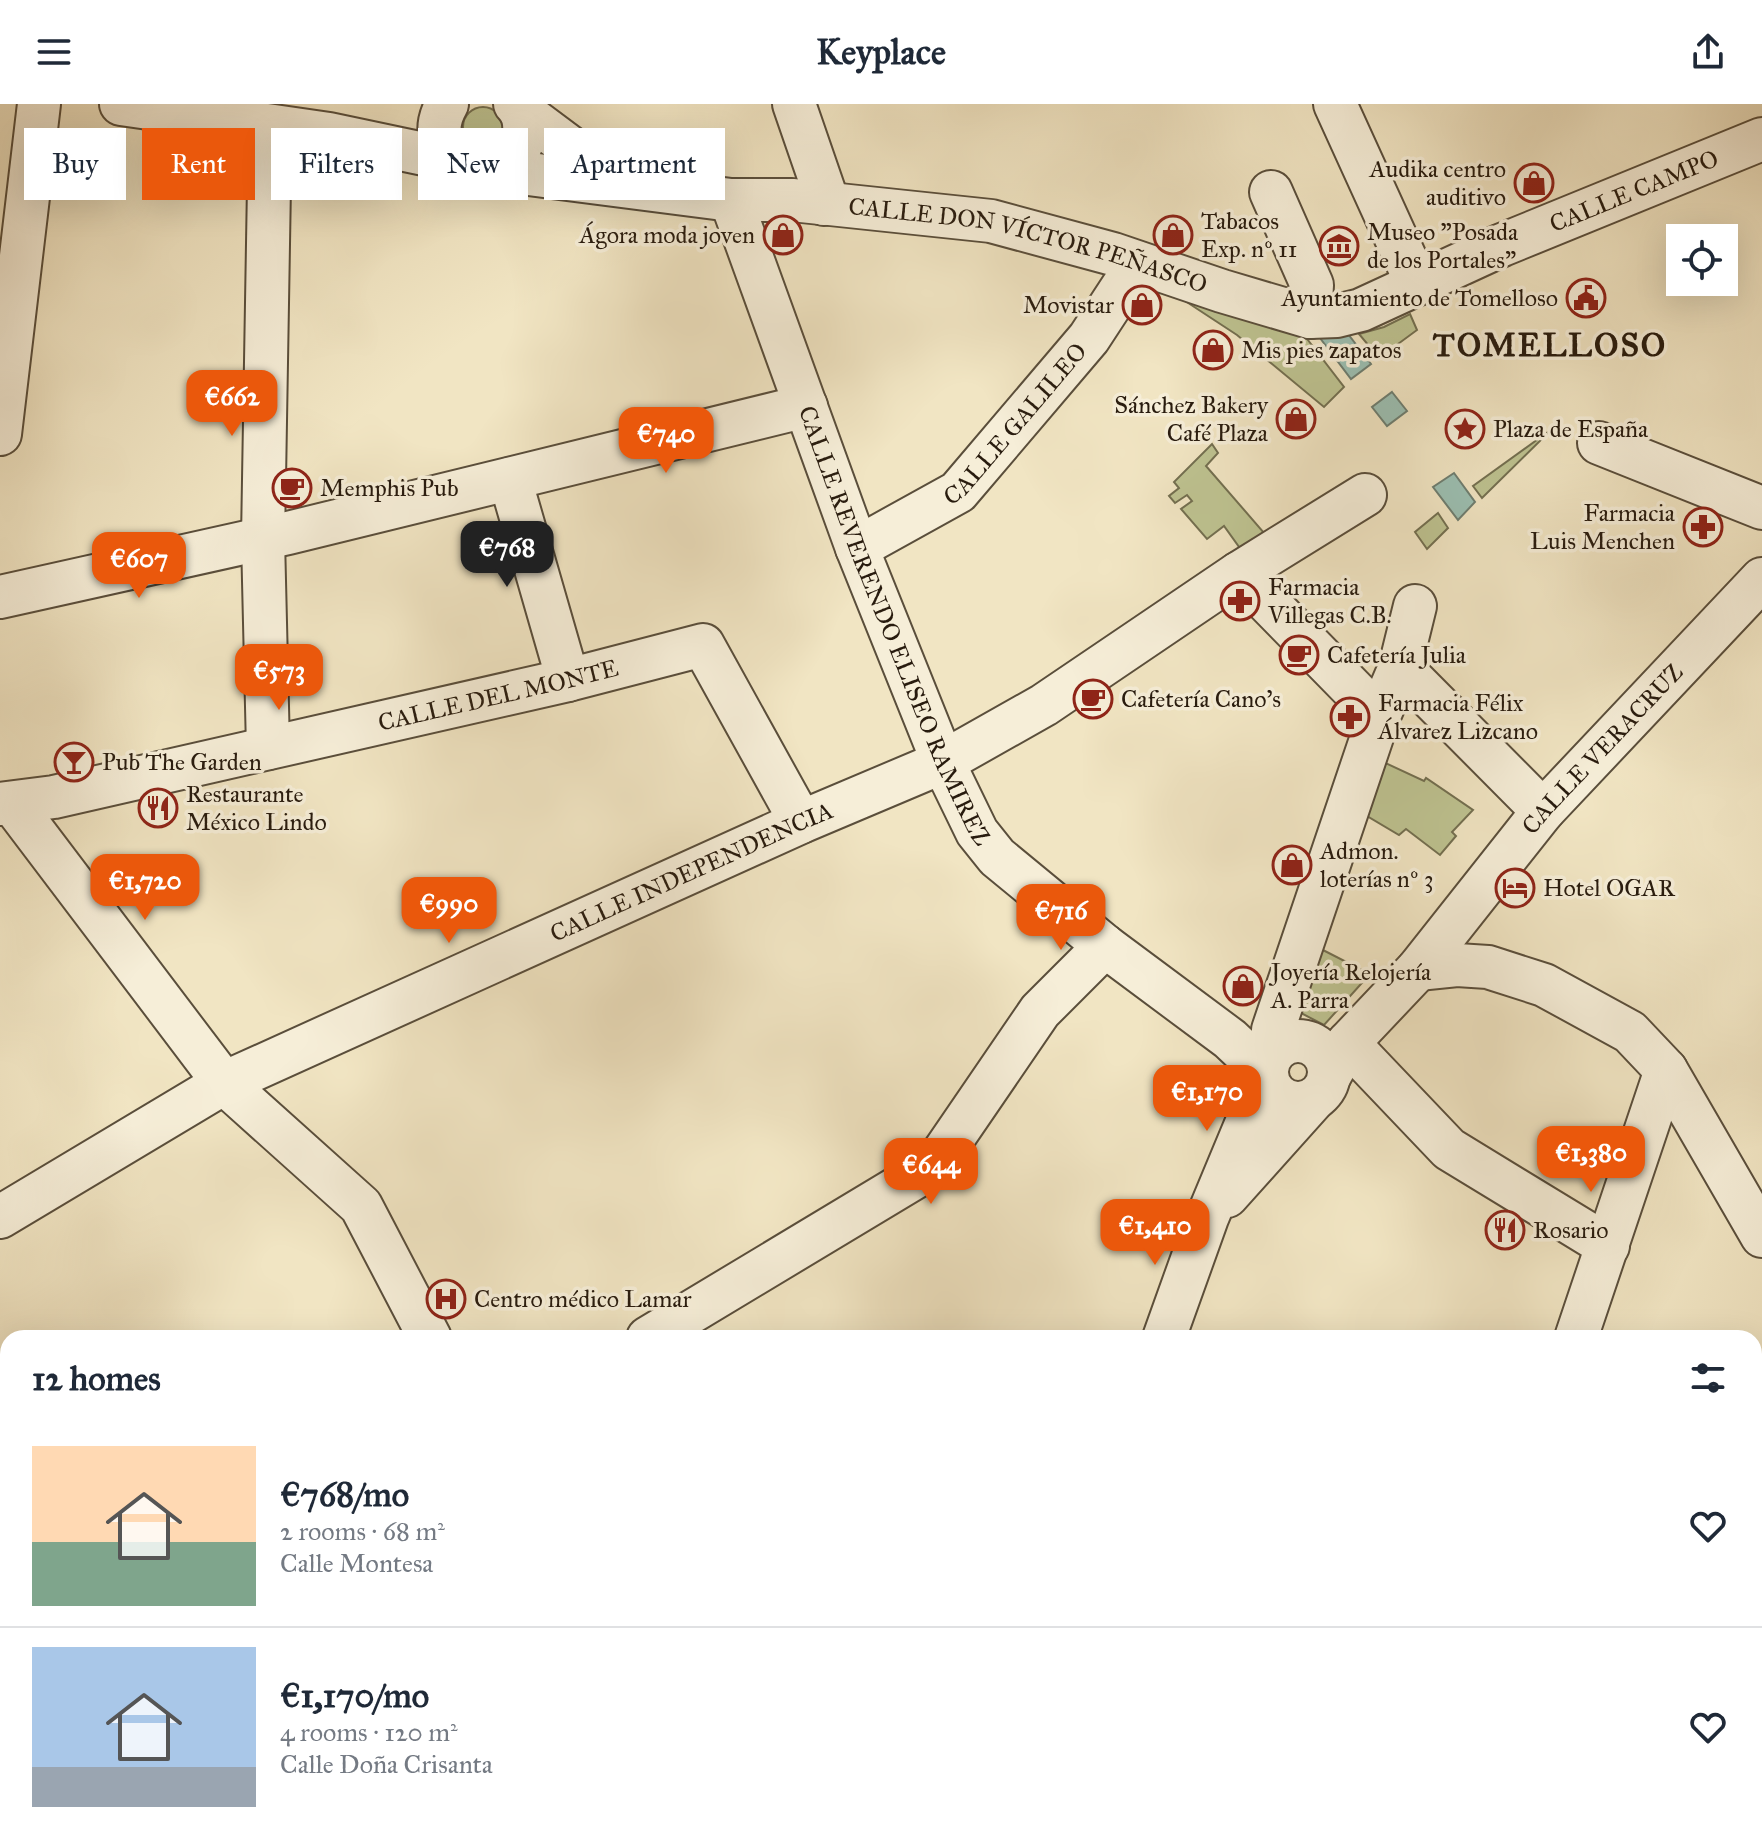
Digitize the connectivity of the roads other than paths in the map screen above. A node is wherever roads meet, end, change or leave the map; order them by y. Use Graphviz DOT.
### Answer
graph roads {
  1 [pos="39,104"];
  2 [pos="121,104"];
  3 [pos="447,104"];
  4 [pos="794,104"];
  5 [pos="1335,104"];
  6 [pos="518,107"];
  7 [pos="270,126"];
  8 [pos="439,128"];
  9 [pos="524,128"];
  10 [pos="545,128"];
  11 [pos="1762,139"];
  12 [pos="418,153"];
  13 [pos="1271,192"];
  14 [pos="725,199"];
  15 [pos="731,200"];
  16 [pos="824,204"];
  17 [pos="1138,263"];
  18 [pos="1417,284"];
  19 [pos="1310,317"];
  20 [pos="806,406"];
  21 [pos="0,434"];
  22 [pos="1599,443"];
  23 [pos="510,479"];
  24 [pos="1365,495"];
  25 [pos="1762,508"];
  26 [pos="263,539"];
  27 [pos="857,548"];
  28 [pos="1239,573"];
  29 [pos="1758,592"];
  30 [pos="0,597"];
  31 [pos="1415,606"];
  32 [pos="1400,667"];
  33 [pos="568,680"];
  34 [pos="1379,716"];
  35 [pos="268,748"];
  36 [pos="943,762"];
  37 [pos="6,804"];
  38 [pos="1543,811"];
  39 [pos="801,822"];
  40 [pos="1105,946"];
  41 [pos="1418,969"];
  42 [pos="1269,1064"];
  43 [pos="1666,1070"];
  44 [pos="1331,1072"];
  45 [pos="224,1083"];
  46 [pos="0,1217"];
  47 [pos="1207,1218"];
  48 [pos="1762,1236"];
  49 [pos="1608,1246"];
  50 [pos="426,1330"];
  51 [pos="661,1330"];
  52 [pos="1167,1330"];
  53 [pos="1579,1330"];
  1 -- 21 [label="street"];
  2 -- 7 [label="street, CALLE DON VÍCTOR PEÑASCO"];
  3 -- 8 [label="street"];
  4 -- 16 [label="street"];
  5 -- 18 [label="street"];
  6 -- 9 [label="street"];
  6 -- 10 [label="street"];
  7 -- 12 [label="street, CALLE DON VÍCTOR PEÑASCO"];
  7 -- 26 [label="street"];
  11 -- 18 [label="street, CALLE CAMPO"];
  13 -- 19 [label="street"];
  14 -- 15 [label="street, CALLE DON VÍCTOR PEÑASCO"];
  15 -- 16 [label="street, CALLE DON VÍCTOR PEÑASCO"];
  15 -- 20 [label="street, CALLE REVERENDO ELISEO RAMIREZ"];
  16 -- 17 [label="street, CALLE DON VÍCTOR PEÑASCO"];
  17 -- 19 [label="street, CALLE DON VÍCTOR PEÑASCO"];
  17 -- 27 [label="street, CALLE GALILEO"];
  18 -- 19 [label="street, CALLE DON VÍCTOR PEÑASCO"];
  20 -- 23 [label="street"];
  20 -- 27 [label="street, CALLE REVERENDO ELISEO RAMIREZ"];
  22 -- 25 [label="street"];
  23 -- 26 [label="street"];
  23 -- 33 [label="street"];
  24 -- 28 [label="street, CALLE INDEPENDENCIA"];
  26 -- 30 [label="street"];
  26 -- 35 [label="street"];
  27 -- 36 [label="street, CALLE REVERENDO ELISEO RAMIREZ"];
  28 -- 34 [label="street"];
  28 -- 36 [label="street, CALLE INDEPENDENCIA"];
  29 -- 38 [label="street, CALLE VERACRUZ"];
  31 -- 32 [label="street"];
  32 -- 34 [label="street"];
  32 -- 38 [label="street"];
  33 -- 35 [label="street, CALLE DEL MONTE"];
  33 -- 39 [label="street, CALLE DEL MONTE"];
  34 -- 42 [label="street"];
  35 -- 37 [label="street, CALLE DEL MONTE"];
  36 -- 39 [label="street, CALLE INDEPENDENCIA"];
  36 -- 40 [label="street, CALLE REVERENDO ELISEO RAMIREZ"];
  37 -- 45 [label="street"];
  38 -- 41 [label="street, CALLE VERACRUZ"];
  39 -- 45 [label="street, CALLE INDEPENDENCIA"];
  40 -- 42 [label="street, CALLE REVERENDO ELISEO RAMIREZ"];
  40 -- 51 [label="street"];
  41 -- 43 [label="street"];
  41 -- 44 [label="street, CALLE VERACRUZ"];
  42 -- 44 [label="street, CALLE REVERENDO ELISEO RAMIREZ"];
  42 -- 47 [label="street"];
  43 -- 48 [label="street"];
  43 -- 49 [label="street"];
  44 -- 47 [label="street, CALLE VERACRUZ"];
  44 -- 49 [label="street"];
  45 -- 46 [label="street, CALLE INDEPENDENCIA"];
  45 -- 50 [label="street"];
  47 -- 52 [label="street"];
  49 -- 53 [label="street"];
}
